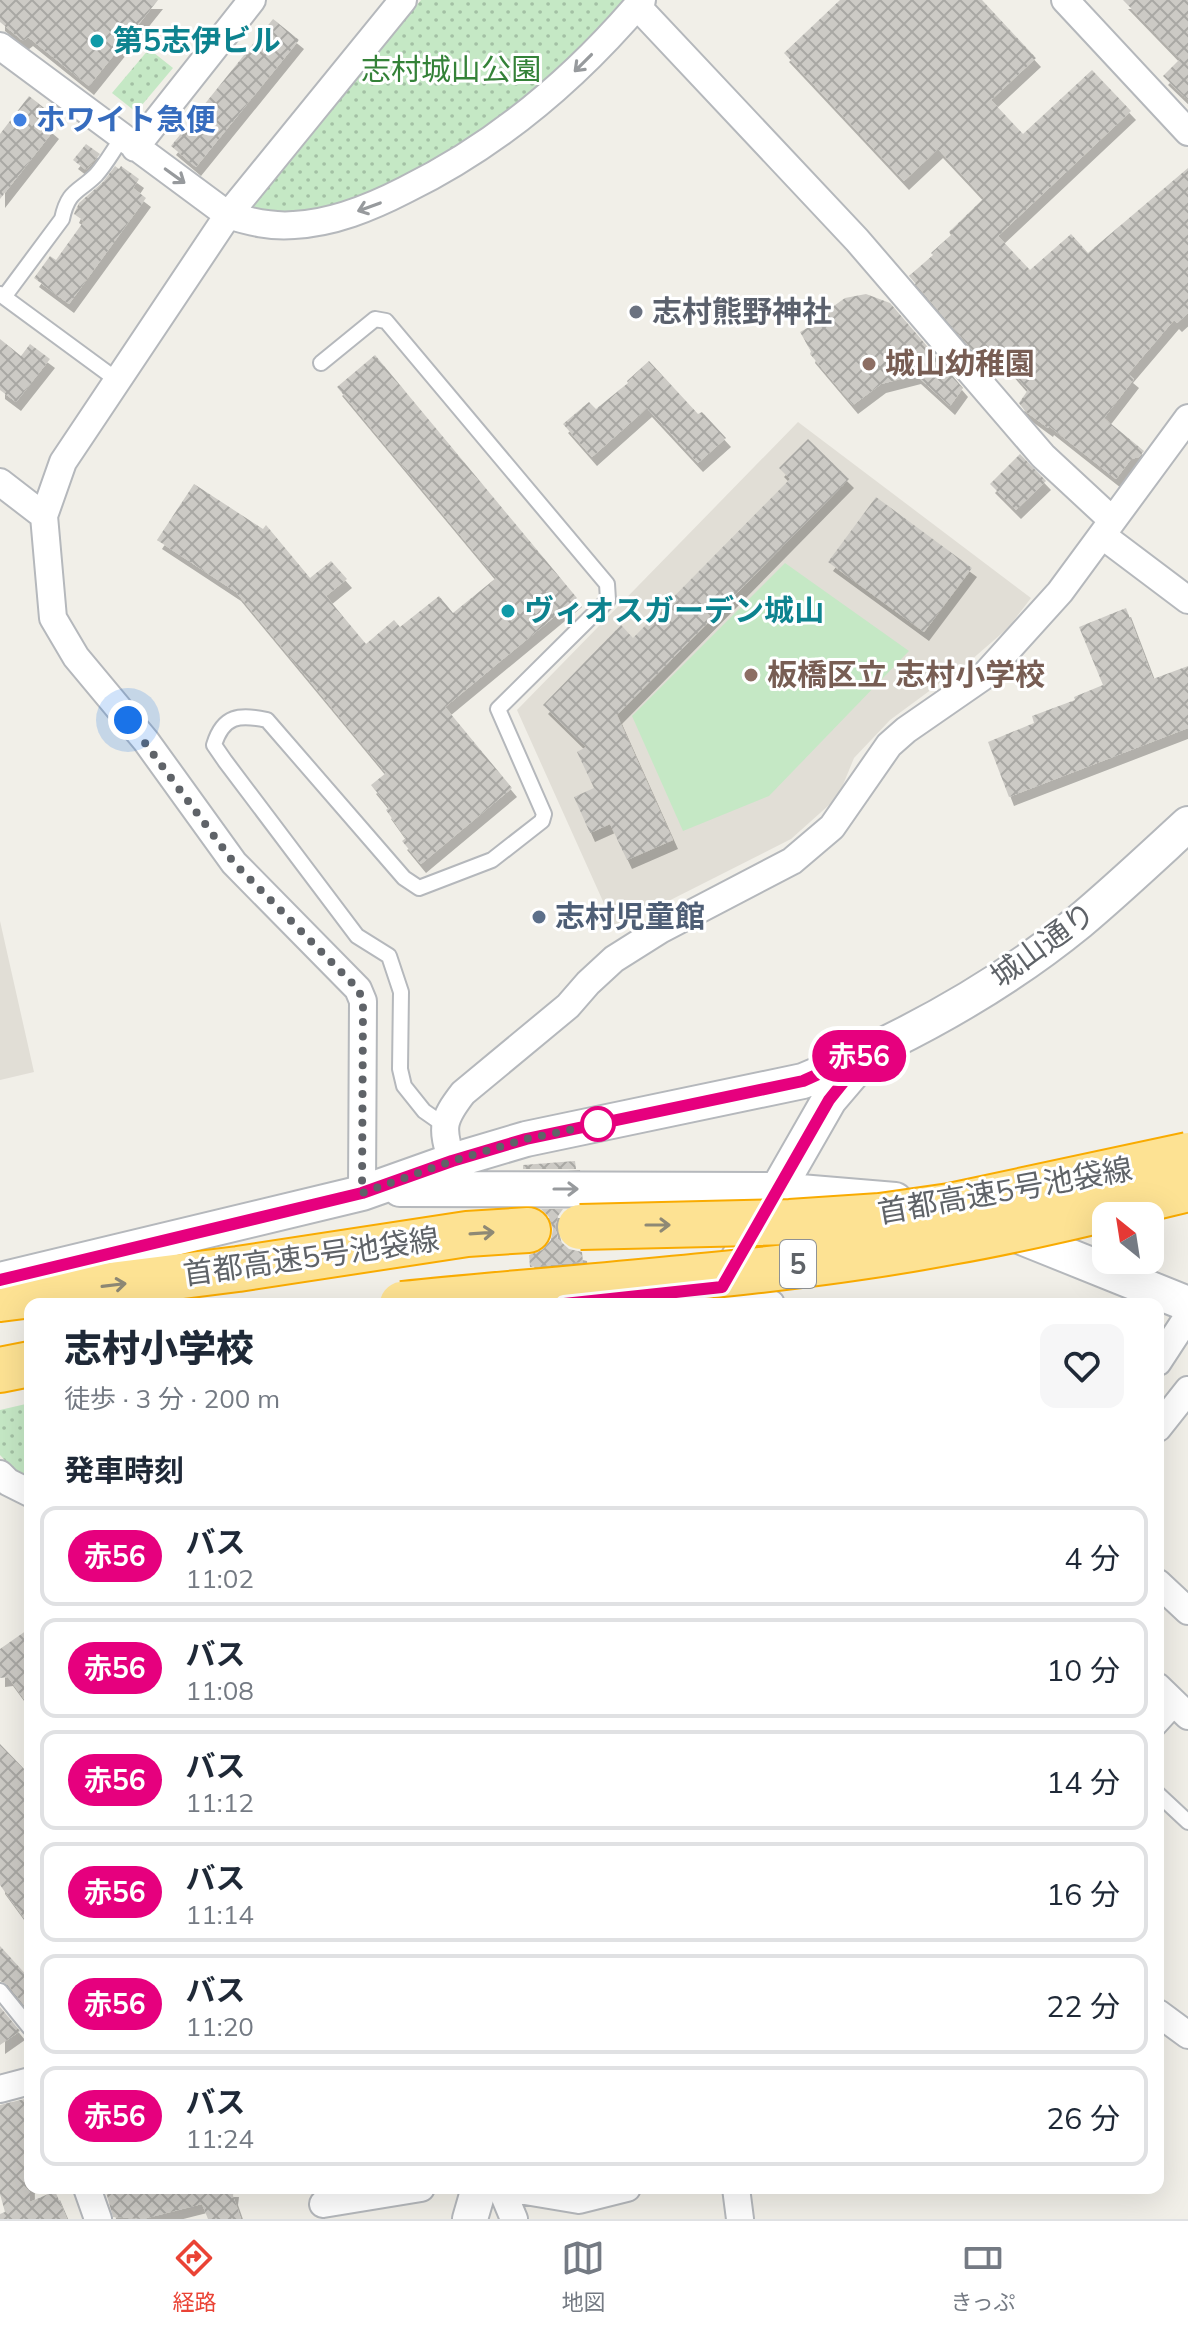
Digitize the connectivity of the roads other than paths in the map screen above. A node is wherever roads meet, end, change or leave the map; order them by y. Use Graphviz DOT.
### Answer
graph roads {
  1 [pos="252,0"];
  2 [pos="403,0"];
  3 [pos="1065,0"];
  4 [pos="640,3"];
  5 [pos="4,56"];
  6 [pos="1188,132"];
  7 [pos="129,143"];
  8 [pos="228,215"];
  9 [pos="2,296"];
  10 [pos="321,363"];
  11 [pos="117,380"];
  12 [pos="1188,418"];
  13 [pos="0,482"];
  14 [pos="44,516"];
  15 [pos="1107,528"];
  16 [pos="1188,600"];
  17 [pos="1188,824"];
  18 [pos="883,1045"];
  19 [pos="444,1125"];
  20 [pos="1188,1135"];
  21 [pos="1188,1155"];
  22 [pos="452,1161"];
  23 [pos="1188,1189"];
  24 [pos="776,1190"];
  25 [pos="369,1191"];
  26 [pos="943,1204"];
  27 [pos="580,1227"];
  28 [pos="528,1230"];
  29 [pos="1036,1244"];
  30 [pos="0,1280"];
  31 [pos="725,1292"];
  32 [pos="1129,1293"];
  33 [pos="471,1298"];
  34 [pos="645,1298"];
  35 [pos="748,1298"];
  36 [pos="1156,1298"];
  37 [pos="0,1299"];
  38 [pos="1164,1300"];
  39 [pos="1188,1304"];
  40 [pos="1188,1316"];
  41 [pos="24,1347"];
  42 [pos="0,1351"];
  43 [pos="1164,1353"];
  44 [pos="24,1365"];
  45 [pos="0,1370"];
  46 [pos="24,1375"];
  47 [pos="0,1379"];
  48 [pos="1188,1390"];
  49 [pos="1164,1420"];
  50 [pos="0,1474"];
  51 [pos="24,1490"];
  52 [pos="1164,1589"];
  53 [pos="1188,1611"];
  54 [pos="1164,1693"];
  55 [pos="1183,1711"];
  56 [pos="1164,1724"];
  57 [pos="1164,1800"];
  58 [pos="1188,1822"];
  59 [pos="0,1991"];
  60 [pos="1164,2017"];
  61 [pos="24,2021"];
  62 [pos="1188,2035"];
  63 [pos="24,2083"];
  64 [pos="0,2089"];
  65 [pos="89,2194"];
  66 [pos="384,2194"];
  67 [pos="504,2194"];
  68 [pos="544,2194"];
  69 [pos="603,2194"];
  70 [pos="737,2194"];
  71 [pos="322,2204"];
  72 [pos="98,2219"];
  73 [pos="514,2219"];
  74 [pos="740,2219"];
  1 -- 7 [label="street"];
  2 -- 8 [label="street"];
  3 -- 6 [label="street"];
  4 -- 8 [label="street, one-way"];
  4 -- 15 [label="street"];
  5 -- 7 [label="street"];
  7 -- 8 [label="street, one-way"];
  7 -- 9 [label="lane"];
  8 -- 11 [label="street"];
  9 -- 11 [label="lane"];
  10 -- 19 [label="lane"];
  11 -- 14 [label="street"];
  12 -- 15 [label="street"];
  13 -- 14 [label="street"];
  14 -- 25 [label="street"];
  15 -- 16 [label="street"];
  15 -- 19 [label="street"];
  17 -- 18 [label="street, 城山通り"];
  18 -- 22 [label="street"];
  18 -- 24 [label="street"];
  19 -- 22 [label="street"];
  20 -- 26 [label="street"];
  27 -- 21 [label="highway, 首都高速5号池袋線 / 5, one-way, bridge"];
  22 -- 25 [label="street"];
  23 -- 33 [label="highway, 首都高速5号池袋線 / 5, bridge"];
  25 -- 24 [label="street, one-way"];
  24 -- 26 [label="street"];
  24 -- 31 [label="street"];
  25 -- 30 [label="street"];
  26 -- 29 [label="street"];
  37 -- 28 [label="highway, 首都高速5号池袋線, one-way"];
  29 -- 31 [label="street"];
  29 -- 32 [label="street"];
  31 -- 34 [label="street"];
  31 -- 35 [label="street"];
  32 -- 36 [label="street"];
  38 -- 39 [label="street"];
  40 -- 43 [label="street"];
  41 -- 42 [label="highway"];
  44 -- 45 [label="highway"];
  46 -- 47 [label="street"];
  48 -- 49 [label="street"];
  50 -- 51 [label="street"];
  52 -- 53 [label="street"];
  54 -- 55 [label="street"];
  55 -- 56 [label="lane"];
  57 -- 58 [label="lane"];
  59 -- 61 [label="lane"];
  60 -- 62 [label="street"];
  63 -- 64 [label="street"];
  65 -- 72 [label="street"];
  66 -- 71 [label="street"];
  67 -- 73 [label="street"];
  68 -- 69 [label="street"];
  70 -- 74 [label="street"];
}
